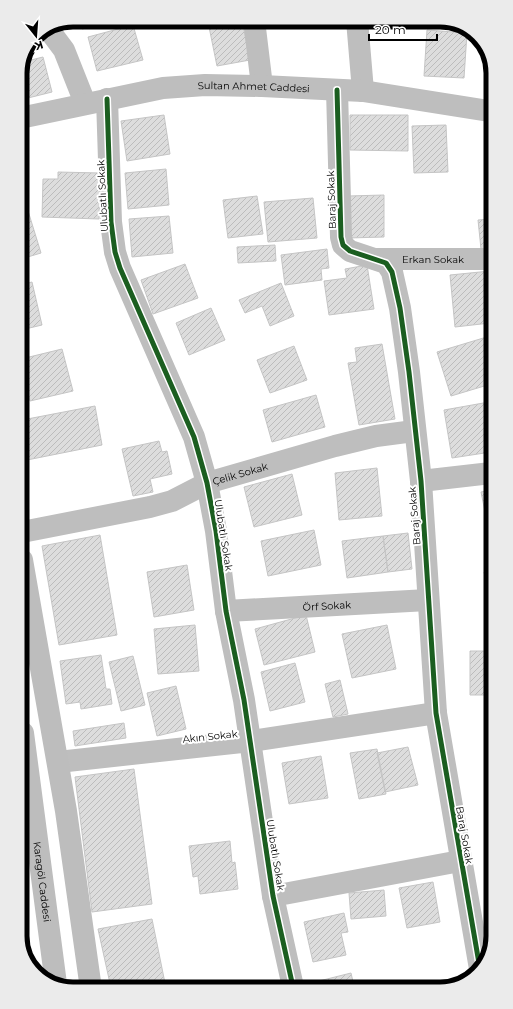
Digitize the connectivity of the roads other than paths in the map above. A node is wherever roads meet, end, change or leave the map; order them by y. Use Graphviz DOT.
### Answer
graph roads {
  1 [pos="255,27"];
  2 [pos="358,27"];
  3 [pos="51,33"];
  4 [pos="262,86"];
  5 [pos="337,90"];
  6 [pos="364,91"];
  7 [pos="107,99"];
  8 [pos="85,104"];
  9 [pos="486,111"];
  10 [pos="27,116"];
  11 [pos="376,259"];
  12 [pos="486,259"];
  13 [pos="414,431"];
  14 [pos="486,474"];
  15 [pos="421,481"];
  16 [pos="207,483"];
  17 [pos="27,531"];
  18 [pos="27,588"];
  19 [pos="428,600"];
  20 [pos="226,611"];
  21 [pos="436,713"];
  22 [pos="251,741"];
  23 [pos="58,762"];
  24 [pos="27,763"];
  25 [pos="460,861"];
  26 [pos="273,896"];
  27 [pos="479,961"];
  28 [pos="55,978"];
  29 [pos="90,982"];
  30 [pos="292,982"];
  1 -- 4 [label="street"];
  2 -- 6 [label="street"];
  3 -- 8 [label="street"];
  4 -- 5 [label="street, Sultan Ahmet Caddesi"];
  4 -- 7 [label="street, Sultan Ahmet Caddesi"];
  5 -- 6 [label="street, Sultan Ahmet Caddesi"];
  5 -- 11 [label="street, Baraj Sokak"];
  6 -- 9 [label="street, Sultan Ahmet Caddesi"];
  7 -- 8 [label="street, Sultan Ahmet Caddesi"];
  7 -- 16 [label="street, Ulubatlı Sokak"];
  8 -- 10 [label="street, Sultan Ahmet Caddesi"];
  11 -- 12 [label="street, Erkan Sokak"];
  11 -- 13 [label="street, Baraj Sokak"];
  13 -- 15 [label="street, Baraj Sokak"];
  13 -- 16 [label="street, Çelik Sokak"];
  14 -- 15 [label="street"];
  15 -- 19 [label="street, Baraj Sokak"];
  16 -- 17 [label="street, Çelik Sokak"];
  16 -- 20 [label="street, Ulubatlı Sokak"];
  18 -- 23 [label="main road"];
  19 -- 20 [label="street, Örf Sokak"];
  19 -- 21 [label="street, Baraj Sokak"];
  20 -- 22 [label="street, Ulubatlı Sokak"];
  21 -- 22 [label="street, Akın Sokak"];
  21 -- 25 [label="street, Baraj Sokak"];
  22 -- 23 [label="street, Akın Sokak"];
  22 -- 26 [label="street, Ulubatlı Sokak"];
  23 -- 29 [label="main road"];
  24 -- 28 [label="main road, Karagöl Caddesi"];
  25 -- 26 [label="street"];
  25 -- 27 [label="street, Baraj Sokak"];
  26 -- 30 [label="street, Ulubatlı Sokak"];
}
